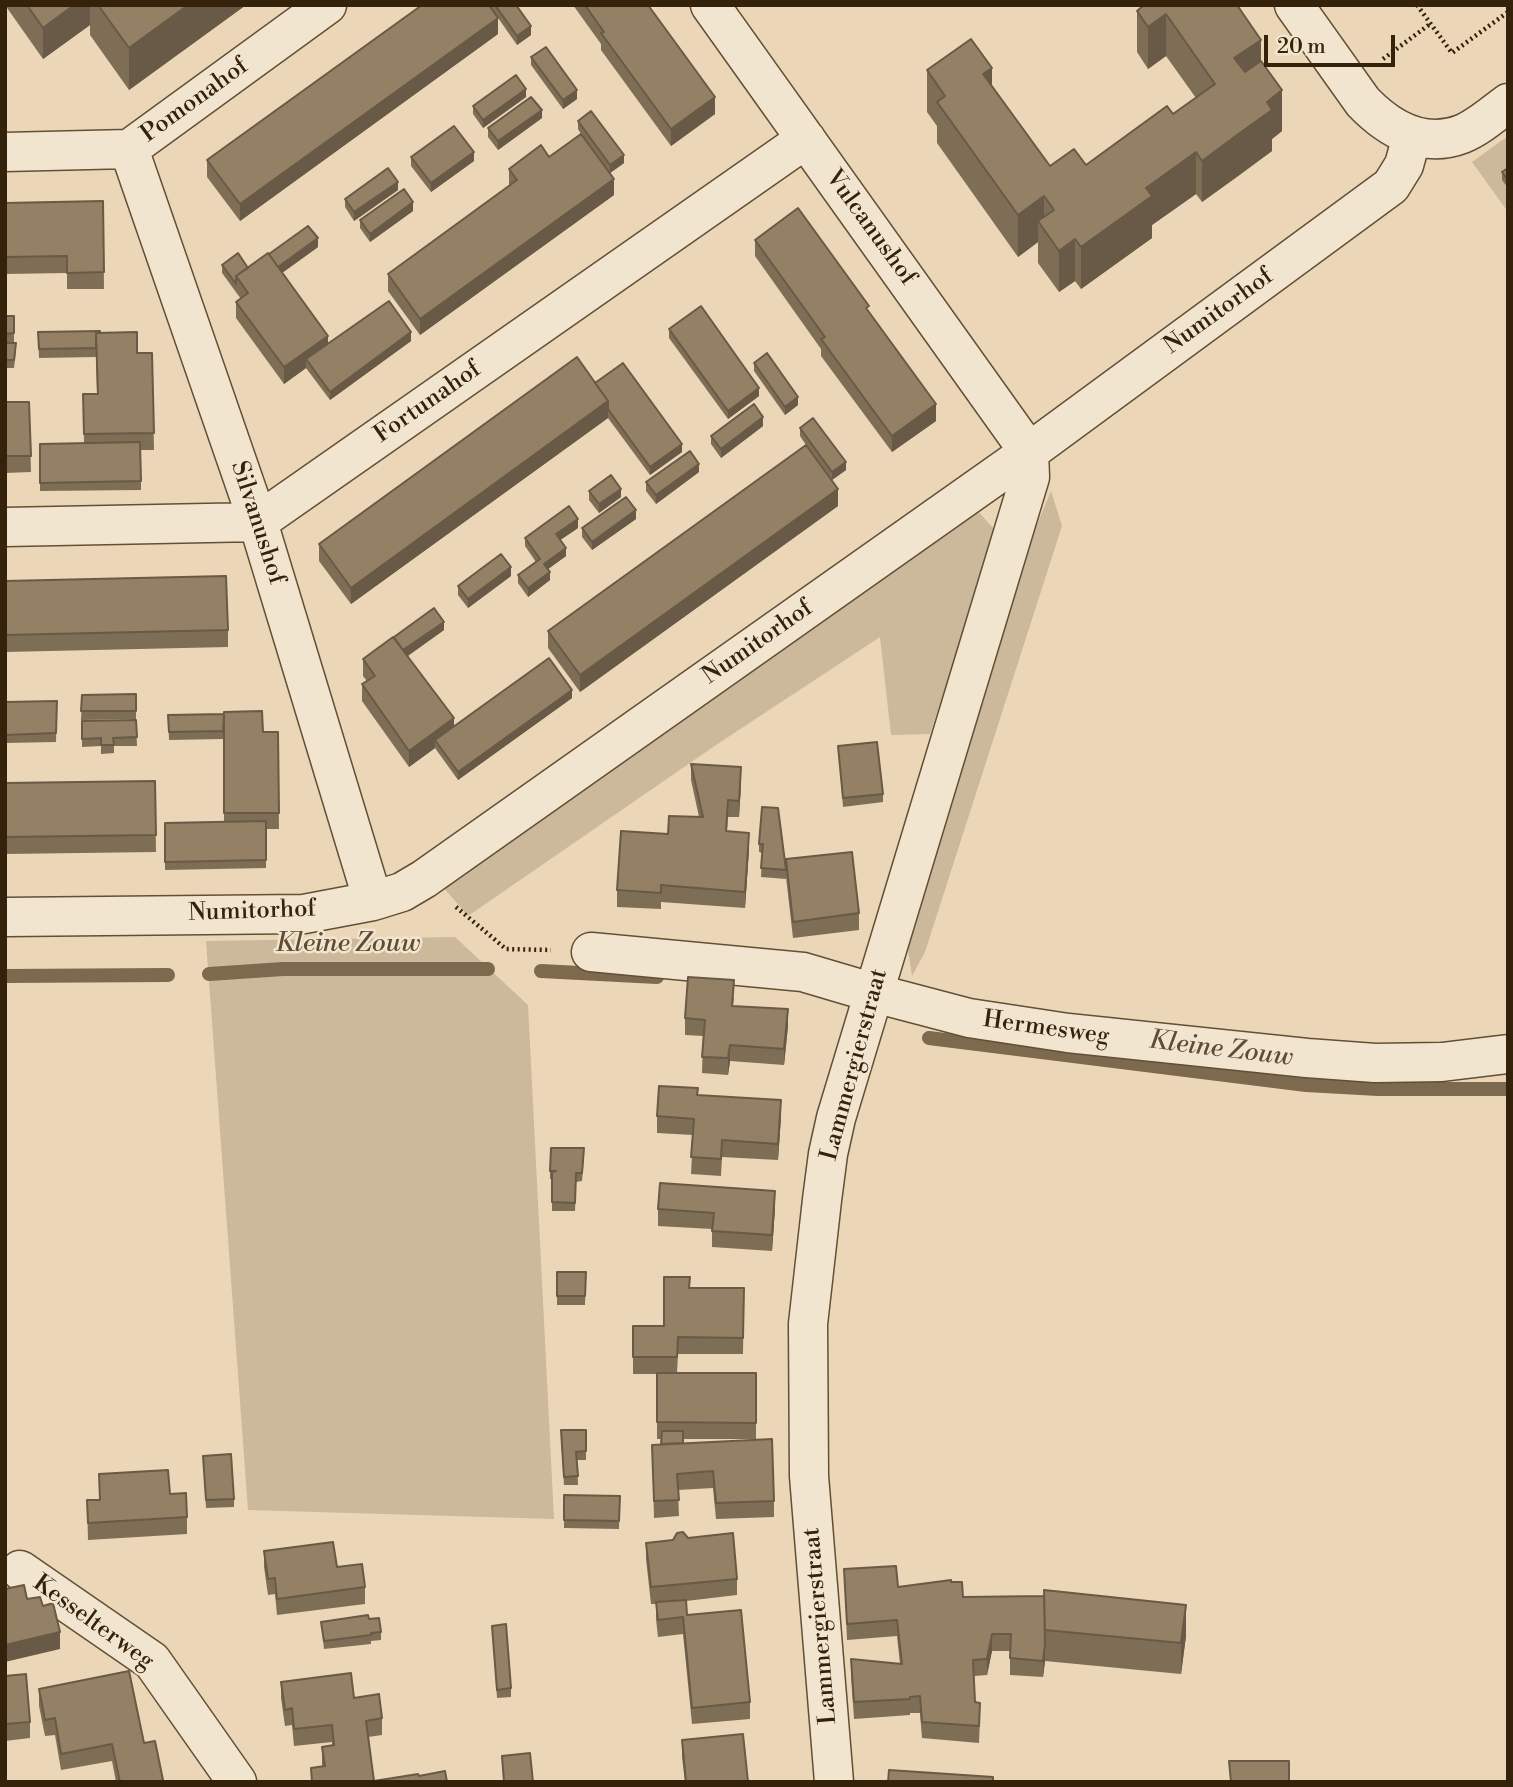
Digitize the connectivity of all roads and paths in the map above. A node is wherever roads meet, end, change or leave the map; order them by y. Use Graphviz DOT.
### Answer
graph roads {
  1 [pos="327,5"];
  2 [pos="710,5"];
  3 [pos="1294,5"];
  4 [pos="1417,5"];
  5 [pos="1508,12"];
  6 [pos="1430,24"];
  7 [pos="1350,83"];
  8 [pos="1508,103"];
  9 [pos="1412,136"];
  10 [pos="806,139"];
  11 [pos="129,149"];
  12 [pos="5,152"];
  13 [pos="1029,452"];
  14 [pos="258,522"];
  15 [pos="5,527"];
  16 [pos="424,879"];
  17 [pos="373,901"];
  18 [pos="5,917"];
  19 [pos="591,952"];
  20 [pos="874,993"];
  21 [pos="1508,1054"];
  22 [pos="20,1570"];
  23 [pos="237,1782"];
  24 [pos="834,1782"];
  1 -- 11 [label="street, Pomonahof"];
  2 -- 10 [label="street, Vulcanushof"];
  3 -- 7 [label="street"];
  4 -- 6 [label="path"];
  5 -- 6 [label="path"];
  6 -- 7 [label="path"];
  7 -- 9 [label="street"];
  8 -- 9 [label="street"];
  9 -- 13 [label="street, Numitorhof"];
  10 -- 13 [label="street, Vulcanushof"];
  10 -- 14 [label="street, Fortunahof"];
  11 -- 12 [label="street, Pomonahof"];
  11 -- 14 [label="street, Silvanushof"];
  13 -- 16 [label="street, Numitorhof"];
  13 -- 20 [label="street, Lammergierstraat"];
  14 -- 15 [label="street"];
  14 -- 17 [label="street, Silvanushof"];
  16 -- 17 [label="street, Numitorhof"];
  16 -- 19 [label="path"];
  17 -- 18 [label="street, Numitorhof"];
  19 -- 20 [label="street, Hermesweg"];
  20 -- 21 [label="street, Hermesweg"];
  20 -- 24 [label="street, Lammergierstraat"];
  22 -- 23 [label="street, Kesselterweg"];
}
